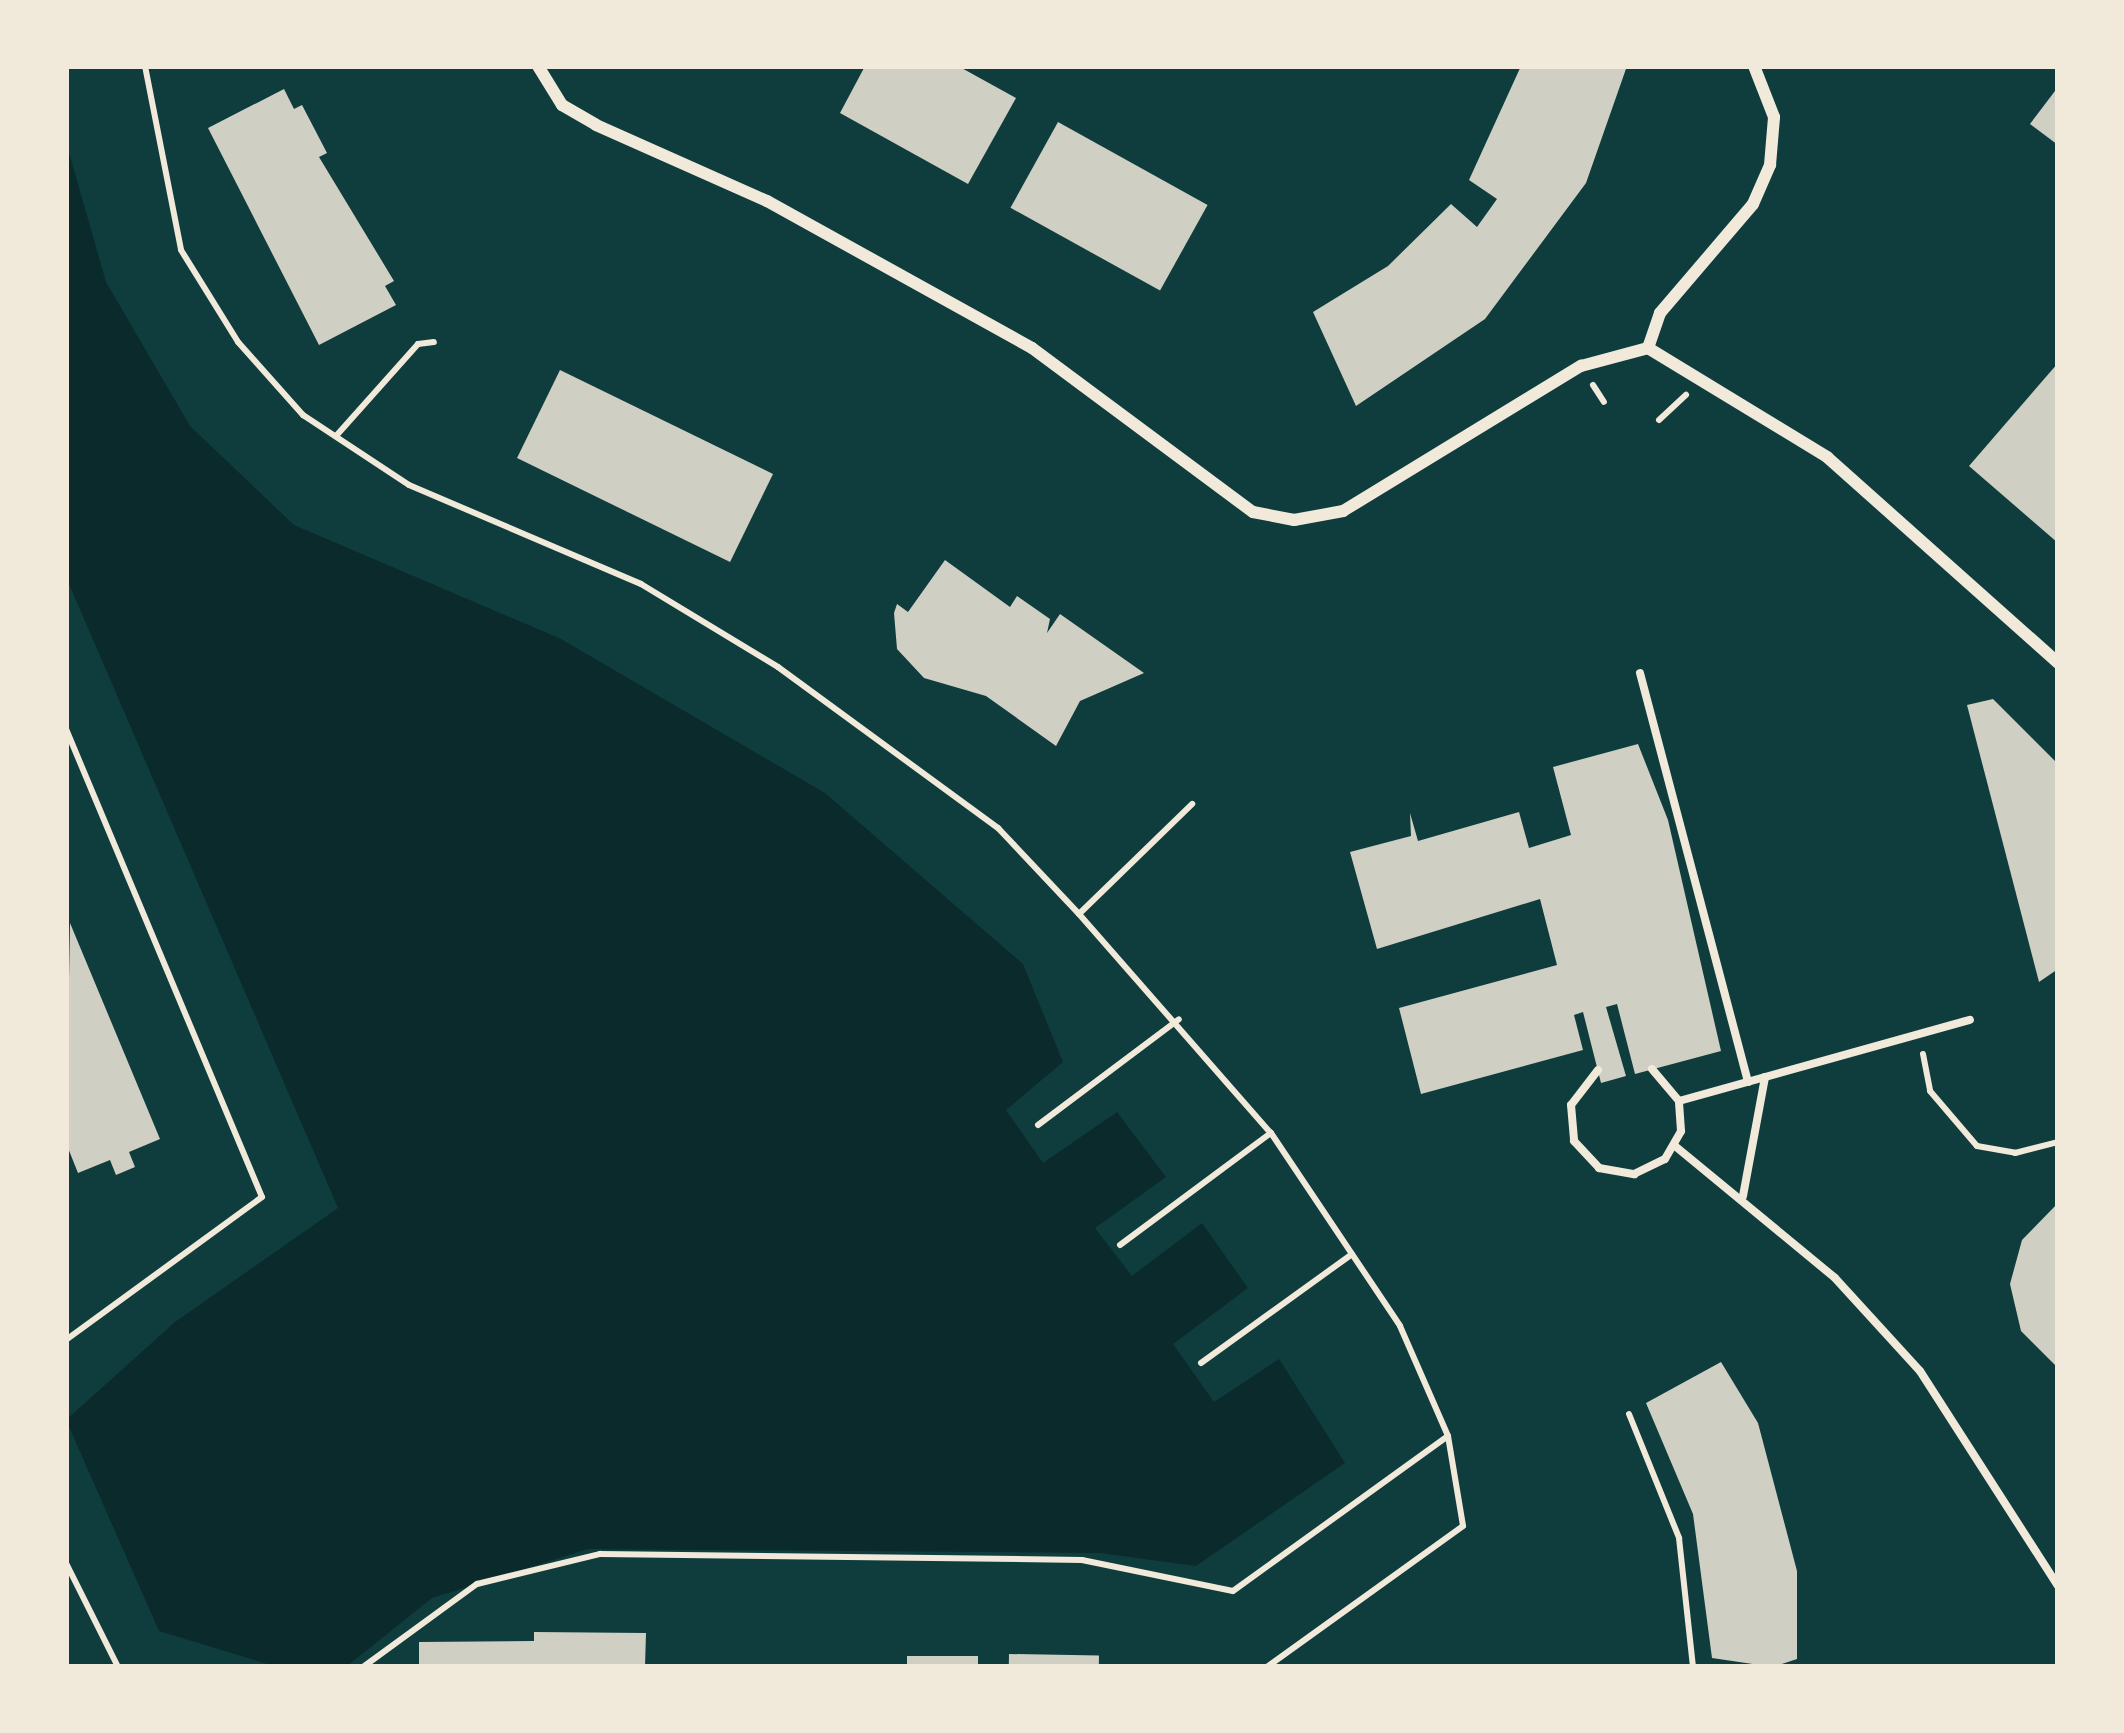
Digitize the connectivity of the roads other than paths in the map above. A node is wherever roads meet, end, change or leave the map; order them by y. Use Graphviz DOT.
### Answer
graph roads {
  1 [pos="538,66"];
  2 [pos="1754,66"];
  3 [pos="1648,348"];
  4 [pos="2058,663"];
  5 [pos="1640,673"];
  6 [pos="1970,1020"];
  7 [pos="1652,1069"];
  8 [pos="1598,1070"];
  9 [pos="1765,1077"];
  10 [pos="1748,1082"];
  11 [pos="1679,1100"];
  12 [pos="1675,1145"];
  13 [pos="1743,1196"];
  14 [pos="2058,1586"];
  1 -- 3 [label="street"];
  2 -- 3 [label="street"];
  3 -- 4 [label="street"];
  5 -- 10 [label="lane"];
  6 -- 9 [label="lane"];
  7 -- 11 [label="lane"];
  8 -- 12 [label="lane"];
  9 -- 10 [label="lane"];
  9 -- 13 [label="lane"];
  10 -- 11 [label="lane"];
  11 -- 12 [label="lane"];
  12 -- 13 [label="lane"];
  13 -- 14 [label="lane"];
}
